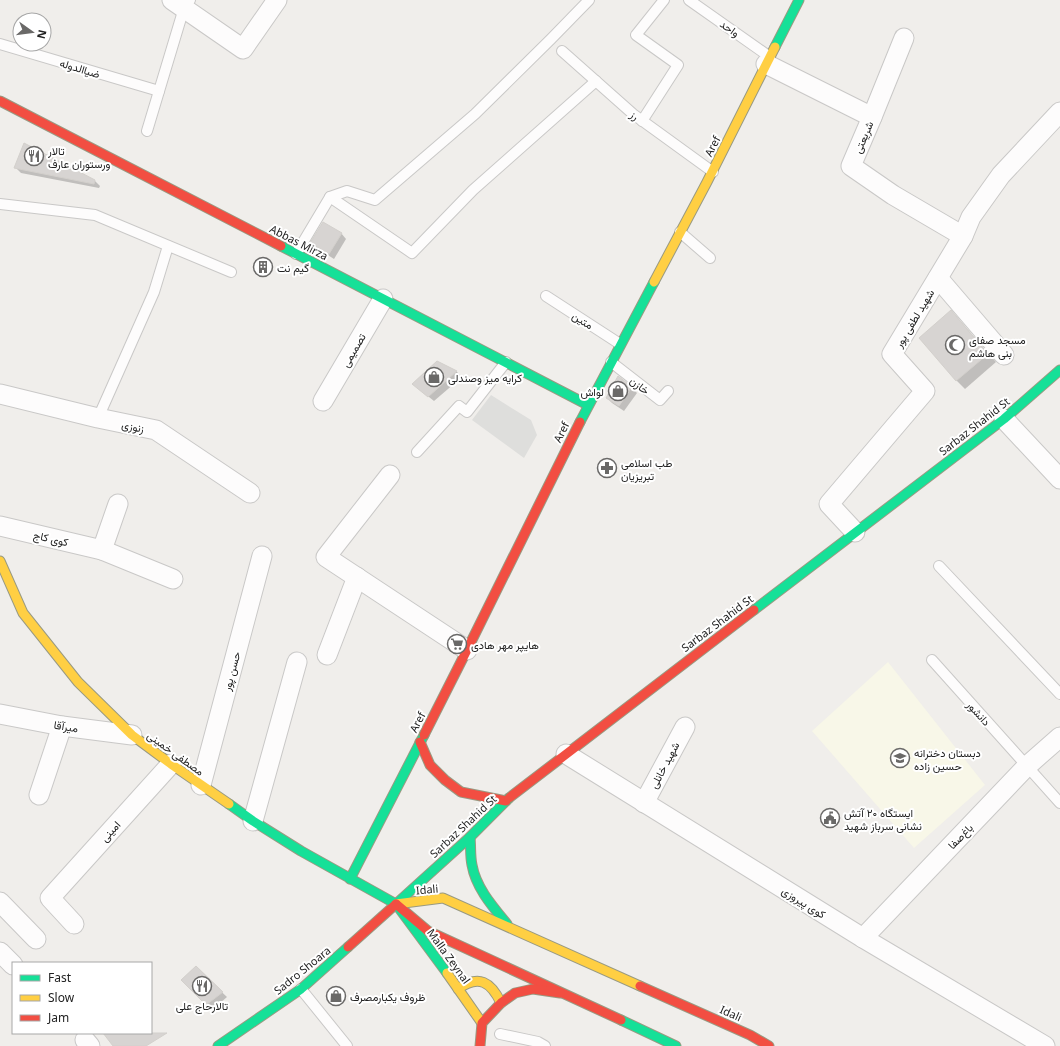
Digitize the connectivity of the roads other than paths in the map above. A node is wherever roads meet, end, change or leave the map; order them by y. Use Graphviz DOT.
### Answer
graph roads {
  1 [pos="277,0"];
  2 [pos="589,0"];
  3 [pos="664,0"];
  4 [pos="689,0"];
  5 [pos="798,0"];
  6 [pos="182,3"];
  7 [pos="904,38"];
  8 [pos="0,44"];
  9 [pos="562,51"];
  10 [pos="768,60"];
  11 [pos="596,81"];
  12 [pos="159,92"];
  13 [pos="0,101"];
  14 [pos="1060,112"];
  15 [pos="872,116"];
  16 [pos="642,121"];
  17 [pos="147,131"];
  18 [pos="712,172"];
  19 [pos="330,197"];
  20 [pos="0,204"];
  21 [pos="680,232"];
  22 [pos="963,236"];
  23 [pos="168,246"];
  24 [pos="296,254"];
  25 [pos="710,258"];
  26 [pos="230,272"];
  27 [pos="938,278"];
  28 [pos="546,296"];
  29 [pos="383,299"];
  30 [pos="620,344"];
  31 [pos="1004,355"];
  32 [pos="506,362"];
  33 [pos="611,362"];
  34 [pos="1060,370"];
  35 [pos="668,391"];
  36 [pos="0,394"];
  37 [pos="323,401"];
  38 [pos="588,404"];
  39 [pos="98,418"];
  40 [pos="1004,419"];
  41 [pos="417,452"];
  42 [pos="390,475"];
  43 [pos="1060,478"];
  44 [pos="250,493"];
  45 [pos="118,504"];
  46 [pos="0,526"];
  47 [pos="855,532"];
  48 [pos="102,550"];
  49 [pos="262,556"];
  50 [pos="0,561"];
  51 [pos="939,566"];
  52 [pos="357,577"];
  53 [pos="173,579"];
  54 [pos="467,650"];
  55 [pos="327,655"];
  56 [pos="932,660"];
  57 [pos="297,662"];
  58 [pos="1060,694"];
  59 [pos="1,719"];
  60 [pos="62,726"];
  61 [pos="685,727"];
  62 [pos="132,735"];
  63 [pos="1060,737"];
  64 [pos="420,742"];
  65 [pos="566,754"];
  66 [pos="171,764"];
  67 [pos="1027,766"];
  68 [pos="201,785"];
  69 [pos="39,795"];
  70 [pos="506,801"];
  71 [pos="644,803"];
  72 [pos="1060,803"];
  73 [pos="253,821"];
  74 [pos="470,837"];
  75 [pos="350,878"];
  76 [pos="0,902"];
  77 [pos="396,904"];
  78 [pos="74,924"];
  79 [pos="509,927"];
  80 [pos="863,938"];
  81 [pos="36,939"];
  82 [pos="0,952"];
  83 [pos="12,964"];
  84 [pos="301,989"];
  85 [pos="458,989"];
  86 [pos="566,994"];
  87 [pos="501,1002"];
  88 [pos="482,1024"];
  89 [pos="500,1034"];
  90 [pos="1060,1042"];
  91 [pos="218,1046"];
  92 [pos="347,1046"];
  93 [pos="480,1046"];
  94 [pos="545,1046"];
  95 [pos="676,1046"];
  96 [pos="769,1046"];
  97 [pos="1045,1046"];
  98 [pos="1056,1046"];
  1 -- 6 [label="street"];
  2 -- 19 [label="lane"];
  3 -- 16 [label="lane"];
  4 -- 10 [label="lane, واحد"];
  5 -- 10 [label="main road, Aref"];
  6 -- 12 [label="lane"];
  7 -- 15 [label="street"];
  8 -- 12 [label="lane, ضیاالدوله"];
  9 -- 11 [label="lane, رز"];
  10 -- 15 [label="street, شریعتی"];
  10 -- 18 [label="main road, Aref"];
  11 -- 16 [label="lane, رز"];
  11 -- 19 [label="lane"];
  12 -- 17 [label="lane"];
  13 -- 24 [label="main road, Abbas Mirza"];
  14 -- 22 [label="street, شهید لطفی پور"];
  15 -- 22 [label="street, شریعتی"];
  16 -- 18 [label="lane, رز"];
  18 -- 21 [label="main road, Aref"];
  19 -- 24 [label="lane"];
  20 -- 23 [label="lane"];
  21 -- 25 [label="lane"];
  21 -- 30 [label="main road, Aref"];
  22 -- 27 [label="street, شهید لطفی پور"];
  23 -- 26 [label="lane"];
  23 -- 39 [label="lane"];
  24 -- 29 [label="main road, Abbas Mirza"];
  27 -- 31 [label="street"];
  27 -- 47 [label="street, شهید لطفی پور"];
  28 -- 30 [label="lane, متین"];
  29 -- 32 [label="main road, Abbas Mirza"];
  29 -- 37 [label="street, تصمیمی"];
  30 -- 33 [label="main road, Aref"];
  32 -- 38 [label="main road, Abbas Mirza"];
  32 -- 41 [label="lane"];
  33 -- 35 [label="lane, خازن"];
  33 -- 38 [label="main road, Aref"];
  34 -- 40 [label="main road, Sarbaz Shahid St"];
  36 -- 39 [label="street, زنوزی"];
  38 -- 54 [label="main road, Aref"];
  39 -- 44 [label="street, زنوزی"];
  40 -- 43 [label="street"];
  40 -- 47 [label="main road, Sarbaz Shahid St"];
  42 -- 52 [label="street"];
  45 -- 48 [label="street"];
  46 -- 48 [label="street, کوی کاج"];
  47 -- 65 [label="main road, Sarbaz Shahid St"];
  48 -- 53 [label="street, کوی کاج"];
  49 -- 68 [label="street, حسن پور"];
  50 -- 62 [label="main road, مصطفی خمینی"];
  51 -- 58 [label="lane"];
  52 -- 54 [label="street"];
  52 -- 55 [label="street"];
  54 -- 64 [label="main road, Aref"];
  56 -- 67 [label="lane, دانشور"];
  57 -- 73 [label="street"];
  59 -- 60 [label="street, میرآقا"];
  60 -- 62 [label="street, میرآقا"];
  60 -- 69 [label="street"];
  61 -- 71 [label="street, شهید خانلی"];
  62 -- 66 [label="main road, مصطفی خمینی"];
  63 -- 67 [label="street, باغ‌صفا"];
  64 -- 70 [label="main road"];
  64 -- 75 [label="main road, Aref"];
  65 -- 70 [label="main road, Sarbaz Shahid St"];
  65 -- 71 [label="street, کوی پیروزی"];
  66 -- 68 [label="main road, مصطفی خمینی"];
  66 -- 78 [label="street, امینی"];
  67 -- 72 [label="lane, دانشور"];
  67 -- 80 [label="street, باغ‌صفا"];
  68 -- 73 [label="main road, مصطفی خمینی"];
  70 -- 74 [label="main road, Sarbaz Shahid St"];
  71 -- 80 [label="street, کوی پیروزی"];
  73 -- 75 [label="main road, مصطفی خمینی"];
  74 -- 77 [label="main road, Sarbaz Shahid St"];
  74 -- 79 [label="main road"];
  75 -- 77 [label="main road, مصطفی خمینی"];
  76 -- 81 [label="street"];
  77 -- 79 [label="main road, Idali"];
  77 -- 84 [label="main road, Sadro Shoara"];
  77 -- 85 [label="main road, Malla Zeynal"];
  77 -- 86 [label="main road"];
  79 -- 96 [label="main road, Idali"];
  80 -- 97 [label="street, کوی پیروزی"];
  82 -- 83 [label="street"];
  84 -- 91 [label="main road, Sadro Shoara"];
  84 -- 92 [label="lane"];
  85 -- 87 [label="main road"];
  85 -- 88 [label="main road, Malla Zeynal"];
  86 -- 87 [label="main road"];
  86 -- 95 [label="main road"];
  87 -- 88 [label="main road"];
  88 -- 93 [label="main road"];
  89 -- 94 [label="lane"];
  90 -- 98 [label="street"];
}
